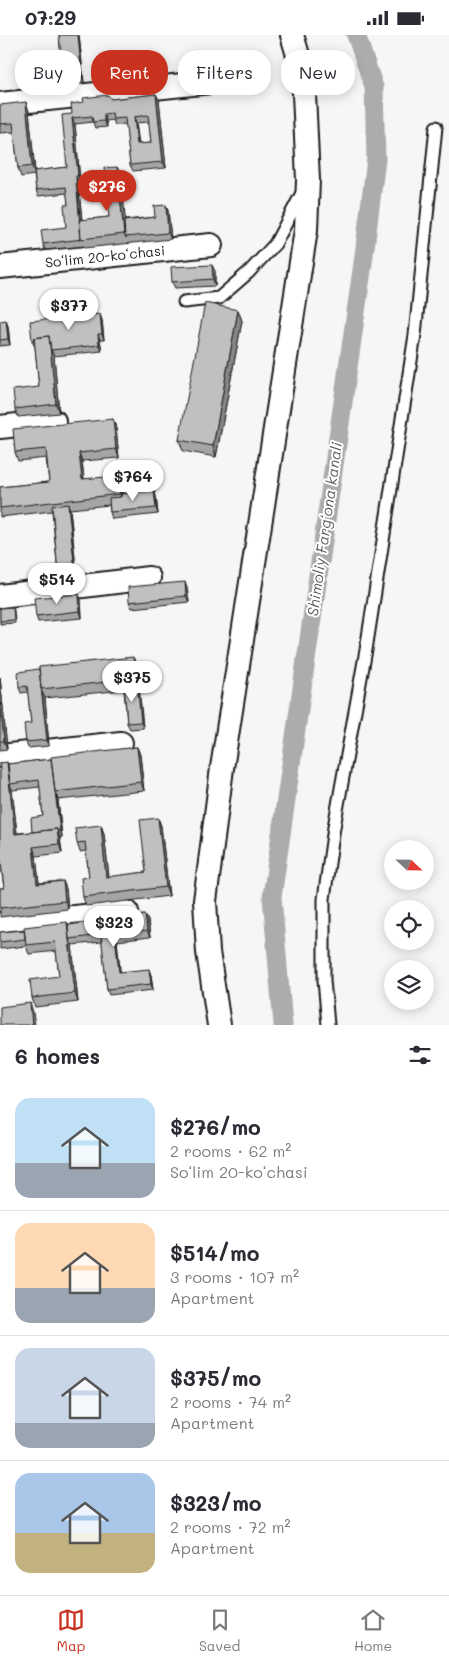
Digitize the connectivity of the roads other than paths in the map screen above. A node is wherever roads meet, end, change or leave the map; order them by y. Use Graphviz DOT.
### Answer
graph roads {
  1 [pos="292,35"];
  2 [pos="178,85"];
  3 [pos="0,104"];
  4 [pos="436,127"];
  5 [pos="308,180"];
  6 [pos="211,245"];
  7 [pos="0,267"];
  8 [pos="184,302"];
  9 [pos="54,421"];
  10 [pos="0,427"];
  11 [pos="149,578"];
  12 [pos="0,595"];
  13 [pos="121,743"];
  14 [pos="0,756"];
  15 [pos="126,912"];
  16 [pos="0,924"];
  17 [pos="219,1025"];
  18 [pos="328,1025"];
  1 -- 5 [label="street"];
  2 -- 3 [label="street"];
  4 -- 18 [label="lane"];
  5 -- 8 [label="lane"];
  5 -- 17 [label="street"];
  6 -- 7 [label="street, Soʻlim 20-koʻchasi"];
  9 -- 10 [label="street"];
  11 -- 12 [label="street"];
  13 -- 14 [label="street"];
  15 -- 16 [label="street"];
}
